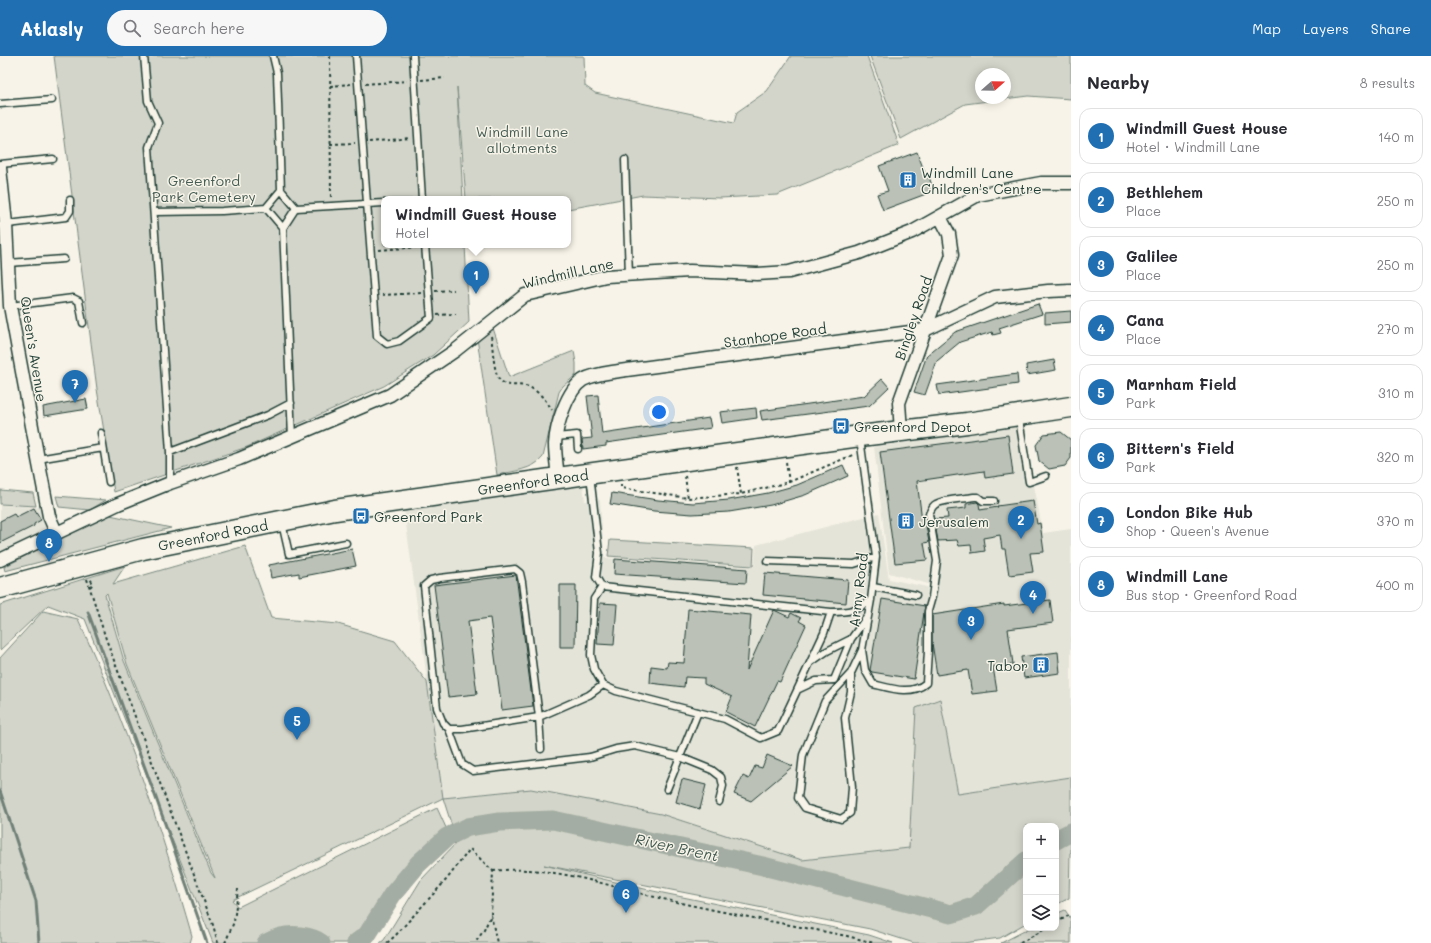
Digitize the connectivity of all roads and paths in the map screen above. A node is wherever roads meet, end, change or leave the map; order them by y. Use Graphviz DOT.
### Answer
graph roads {
  1 [pos="144,56"];
  2 [pos="273,56"];
  3 [pos="330,56"];
  4 [pos="356,56"];
  5 [pos="413,56"];
  6 [pos="445,78"];
  7 [pos="414,80"];
  8 [pos="358,84"];
  9 [pos="330,86"];
  10 [pos="52,100"];
  11 [pos="0,104"];
  12 [pos="418,138"];
  13 [pos="363,142"];
  14 [pos="330,144"];
  15 [pos="53,159"];
  16 [pos="625,160"];
  17 [pos="0,164"];
  18 [pos="0,168"];
  19 [pos="1071,183"];
  20 [pos="281,190"];
  21 [pos="422,196"];
  22 [pos="70,200"];
  23 [pos="381,203"];
  24 [pos="368,204"];
  25 [pos="331,206"];
  26 [pos="266,208"];
  27 [pos="296,208"];
  28 [pos="154,212"];
  29 [pos="940,217"];
  30 [pos="3,225"];
  31 [pos="283,228"];
  32 [pos="398,248"];
  33 [pos="425,248"];
  34 [pos="371,250"];
  35 [pos="64,259"];
  36 [pos="8,262"];
  37 [pos="629,275"];
  38 [pos="454,290"];
  39 [pos="1071,290"];
  40 [pos="429,292"];
  41 [pos="374,296"];
  42 [pos="7,304"];
  43 [pos="456,314"];
  44 [pos="430,316"];
  45 [pos="83,323"];
  46 [pos="486,326"];
  47 [pos="924,330"];
  48 [pos="291,402"];
  49 [pos="1071,407"];
  50 [pos="1018,415"];
  51 [pos="561,418"];
  52 [pos="901,431"];
  53 [pos="101,432"];
  54 [pos="292,436"];
  55 [pos="556,437"];
  56 [pos="861,443"];
  57 [pos="784,447"];
  58 [pos="103,448"];
  59 [pos="578,450"];
  60 [pos="170,452"];
  61 [pos="735,454"];
  62 [pos="38,459"];
  63 [pos="683,461"];
  64 [pos="619,470"];
  65 [pos="590,474"];
  66 [pos="1046,476"];
  67 [pos="558,478"];
  68 [pos="109,482"];
  69 [pos="789,482"];
  70 [pos="170,483"];
  71 [pos="741,494"];
  72 [pos="688,498"];
  73 [pos="994,500"];
  74 [pos="282,521"];
  75 [pos="56,532"];
  76 [pos="346,543"];
  77 [pos="876,558"];
  78 [pos="0,560"];
  79 [pos="767,561"];
  80 [pos="83,565"];
  81 [pos="602,587"];
  82 [pos="873,587"];
  83 [pos="0,588"];
  84 [pos="916,595"];
  85 [pos="871,600"];
  86 [pos="831,612"];
  87 [pos="868,616"];
  88 [pos="851,639"];
  89 [pos="862,650"];
  90 [pos="811,662"];
  91 [pos="851,673"];
  92 [pos="603,685"];
  93 [pos="799,688"];
  94 [pos="698,712"];
  95 [pos="539,717"];
  96 [pos="449,729"];
  97 [pos="541,749"];
  98 [pos="680,757"];
  99 [pos="667,789"];
  100 [pos="719,802"];
  101 [pos="492,871"];
  102 [pos="238,889"];
  103 [pos="1071,914"];
  104 [pos="491,915"];
  105 [pos="1059,921"];
  106 [pos="1042,931"];
  107 [pos="218,943"];
  108 [pos="225,943"];
  109 [pos="387,943"];
  110 [pos="475,943"];
  111 [pos="497,943"];
  112 [pos="874,943"];
  113 [pos="1020,943"];
  1 -- 28 [label="lane"];
  2 -- 20 [label="lane"];
  3 -- 9 [label="path"];
  4 -- 8 [label="lane"];
  5 -- 7 [label="lane"];
  6 -- 7 [label="path"];
  7 -- 8 [label="path"];
  7 -- 12 [label="lane"];
  8 -- 9 [label="path"];
  8 -- 13 [label="lane"];
  9 -- 14 [label="path"];
  10 -- 11 [label="lane"];
  12 -- 13 [label="path"];
  12 -- 21 [label="lane"];
  13 -- 14 [label="path"];
  13 -- 24 [label="lane"];
  14 -- 25 [label="path"];
  15 -- 17 [label="lane"];
  16 -- 37 [label="lane"];
  18 -- 30 [label="street, Queen's Avenue"];
  19 -- 29 [label="street, Windmill Lane"];
  20 -- 26 [label="lane"];
  20 -- 27 [label="lane"];
  22 -- 30 [label="lane"];
  23 -- 24 [label="lane"];
  24 -- 25 [label="lane"];
  24 -- 34 [label="lane"];
  25 -- 27 [label="lane"];
  26 -- 28 [label="lane"];
  26 -- 31 [label="lane"];
  27 -- 31 [label="lane"];
  28 -- 60 [label="lane"];
  29 -- 37 [label="street, Windmill Lane"];
  29 -- 47 [label="street, Bingley Road"];
  30 -- 36 [label="street, Queen's Avenue"];
  31 -- 48 [label="lane"];
  32 -- 34 [label="path"];
  33 -- 40 [label="lane"];
  34 -- 41 [label="lane"];
  35 -- 36 [label="lane"];
  36 -- 42 [label="street, Queen's Avenue"];
  37 -- 46 [label="street, Windmill Lane"];
  38 -- 40 [label="path"];
  39 -- 47 [label="street, Stanhope Road"];
  40 -- 41 [label="path"];
  40 -- 44 [label="lane"];
  41 -- 44 [label="lane"];
  42 -- 45 [label="lane"];
  42 -- 62 [label="street, Queen's Avenue"];
  43 -- 44 [label="path"];
  46 -- 51 [label="path"];
  46 -- 54 [label="street, Windmill Lane"];
  47 -- 51 [label="street, Stanhope Road"];
  47 -- 52 [label="street, Bingley Road"];
  48 -- 54 [label="lane"];
  48 -- 60 [label="lane"];
  49 -- 50 [label="main road, Greenford Road"];
  50 -- 52 [label="main road, Greenford Road"];
  50 -- 66 [label="lane"];
  51 -- 55 [label="street, Stanhope Road"];
  52 -- 56 [label="main road, Greenford Road"];
  53 -- 58 [label="lane"];
  54 -- 70 [label="street, Windmill Lane"];
  55 -- 59 [label="lane"];
  55 -- 67 [label="street, Stanhope Road"];
  56 -- 57 [label="main road, Greenford Road"];
  56 -- 69 [label="path"];
  56 -- 77 [label="lane, Army Road"];
  57 -- 61 [label="main road, Greenford Road"];
  57 -- 69 [label="path"];
  58 -- 62 [label="lane"];
  58 -- 68 [label="lane"];
  60 -- 70 [label="lane"];
  61 -- 63 [label="main road, Greenford Road"];
  61 -- 71 [label="path"];
  62 -- 75 [label="street, Queen's Avenue"];
  63 -- 64 [label="main road, Greenford Road"];
  63 -- 72 [label="path"];
  64 -- 65 [label="main road, Greenford Road"];
  64 -- 72 [label="path"];
  65 -- 67 [label="main road, Greenford Road"];
  65 -- 81 [label="lane"];
  67 -- 74 [label="main road, Greenford Road"];
  69 -- 71 [label="path"];
  70 -- 75 [label="street, Windmill Lane"];
  71 -- 72 [label="path"];
  73 -- 89 [label="lane"];
  74 -- 76 [label="lane"];
  74 -- 80 [label="main road, Greenford Road"];
  75 -- 78 [label="street, Windmill Lane"];
  77 -- 79 [label="lane"];
  77 -- 82 [label="lane, Army Road"];
  80 -- 83 [label="main road, Greenford Road"];
  80 -- 107 [label="path"];
  81 -- 86 [label="lane"];
  81 -- 92 [label="lane"];
  82 -- 84 [label="lane"];
  82 -- 85 [label="lane, Army Road"];
  85 -- 86 [label="lane"];
  85 -- 87 [label="lane, Army Road"];
  86 -- 90 [label="lane"];
  87 -- 88 [label="lane"];
  87 -- 89 [label="lane, Army Road"];
  88 -- 90 [label="lane"];
  88 -- 93 [label="lane"];
  89 -- 91 [label="lane, Army Road"];
  90 -- 93 [label="lane"];
  91 -- 91 [label="lane"];
  92 -- 94 [label="lane"];
  92 -- 95 [label="lane"];
  93 -- 94 [label="lane"];
  94 -- 98 [label="lane"];
  95 -- 96 [label="lane"];
  95 -- 96 [label="lane"];
  95 -- 97 [label="lane"];
  96 -- 98 [label="lane"];
  98 -- 99 [label="lane"];
  98 -- 100 [label="lane"];
  101 -- 104 [label="path"];
  101 -- 109 [label="path"];
  101 -- 112 [label="path"];
  102 -- 108 [label="path"];
  103 -- 105 [label="path"];
  104 -- 110 [label="path"];
  104 -- 111 [label="path"];
  106 -- 113 [label="path"];
}
